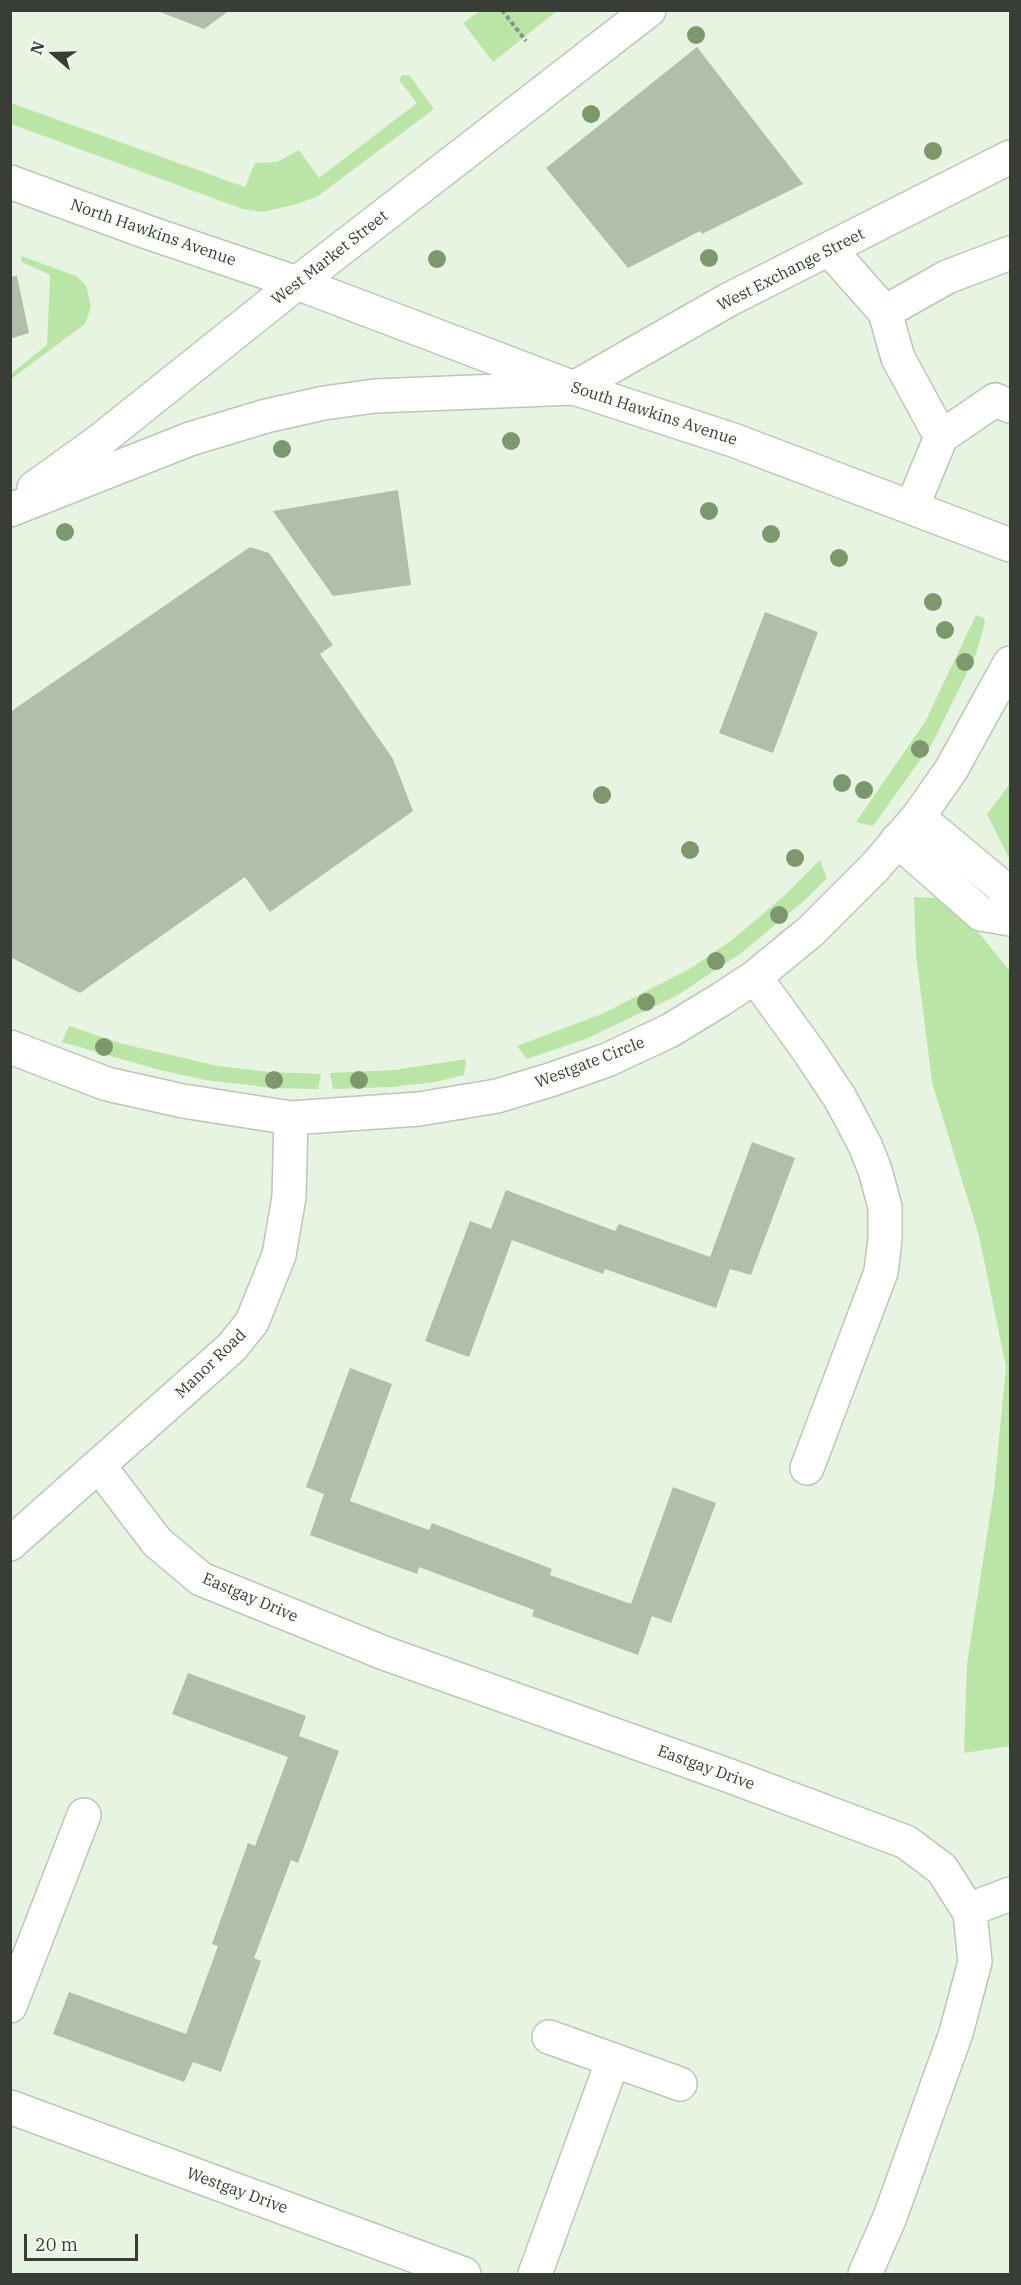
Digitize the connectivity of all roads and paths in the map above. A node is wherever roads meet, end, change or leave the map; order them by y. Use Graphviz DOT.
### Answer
graph roads {
  1 [pos="502,10"];
  2 [pos="649,10"];
  3 [pos="526,41"];
  4 [pos="1011,157"];
  5 [pos="10,182"];
  6 [pos="830,250"];
  7 [pos="1011,253"];
  8 [pos="297,282"];
  9 [pos="885,312"];
  10 [pos="574,388"];
  11 [pos="1011,406"];
  12 [pos="941,437"];
  13 [pos="10,505"];
  14 [pos="912,507"];
  15 [pos="10,510"];
  16 [pos="1011,545"];
  17 [pos="1011,663"];
  18 [pos="907,829"];
  19 [pos="1011,900"];
  20 [pos="1011,919"];
  21 [pos="755,977"];
  22 [pos="10,1047"];
  23 [pos="291,1118"];
  24 [pos="99,1466"];
  25 [pos="807,1468"];
  26 [pos="10,1544"];
  27 [pos="84,1815"];
  28 [pos="1011,1894"];
  29 [pos="969,1910"];
  30 [pos="10,2006"];
  31 [pos="549,2037"];
  32 [pos="613,2060"];
  33 [pos="680,2084"];
  34 [pos="10,2107"];
  35 [pos="464,2274"];
  36 [pos="535,2274"];
  37 [pos="865,2274"];
  1 -- 3 [label="path"];
  2 -- 8 [label="street, West Market Street"];
  4 -- 6 [label="street, West Exchange Street"];
  5 -- 8 [label="street, North Hawkins Avenue"];
  6 -- 9 [label="street"];
  6 -- 10 [label="street, West Exchange Street"];
  7 -- 9 [label="street"];
  8 -- 10 [label="street, South Hawkins Avenue"];
  8 -- 13 [label="street, West Market Street"];
  9 -- 12 [label="street"];
  10 -- 14 [label="street, South Hawkins Avenue"];
  10 -- 15 [label="street"];
  11 -- 12 [label="street"];
  12 -- 14 [label="street"];
  14 -- 16 [label="street, South Hawkins Avenue"];
  17 -- 18 [label="street, Westgate Circle"];
  18 -- 19 [label="street"];
  18 -- 20 [label="street"];
  18 -- 21 [label="street, Westgate Circle"];
  21 -- 23 [label="street, Westgate Circle"];
  21 -- 25 [label="street"];
  22 -- 23 [label="street, Westgate Circle"];
  23 -- 24 [label="street, Manor Road"];
  24 -- 26 [label="street, Manor Road"];
  24 -- 29 [label="street, Eastgay Drive"];
  27 -- 30 [label="street"];
  28 -- 29 [label="street"];
  29 -- 37 [label="street, Eastgay Drive"];
  31 -- 32 [label="street"];
  32 -- 33 [label="street"];
  32 -- 36 [label="street"];
  34 -- 35 [label="street, Westgay Drive"];
}
